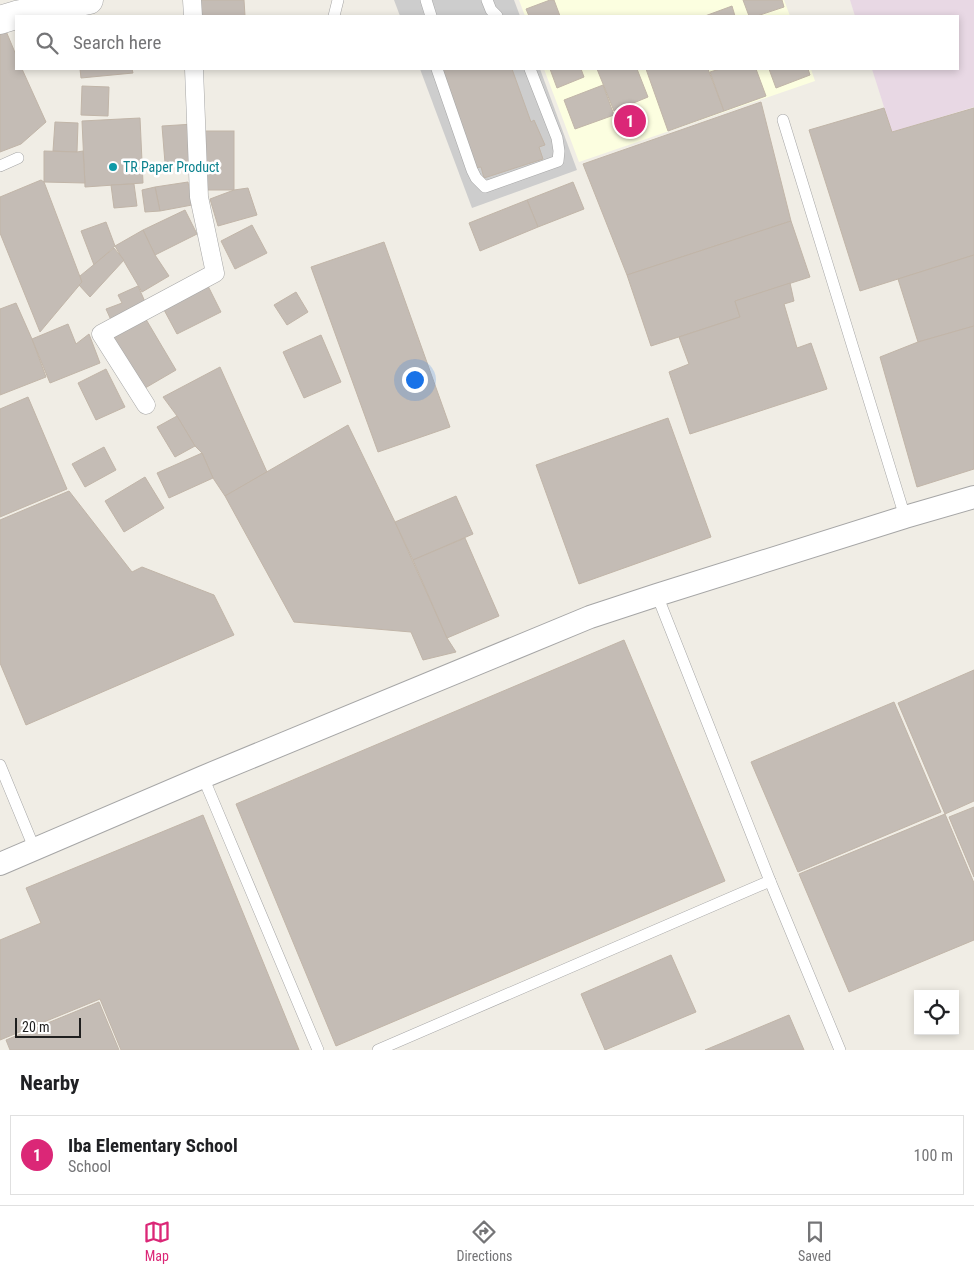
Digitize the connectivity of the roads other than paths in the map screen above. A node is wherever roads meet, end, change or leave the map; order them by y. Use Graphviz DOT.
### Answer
graph roads {
  1 [pos="89,0"];
  2 [pos="192,0"];
  3 [pos="338,0"];
  4 [pos="426,0"];
  5 [pos="487,0"];
  6 [pos="15,15"];
  7 [pos="16,15"];
  8 [pos="192,15"];
  9 [pos="334,15"];
  10 [pos="431,15"];
  11 [pos="496,15"];
  12 [pos="0,20"];
  13 [pos="194,70"];
  14 [pos="437,70"];
  15 [pos="530,70"];
  16 [pos="783,120"];
  17 [pos="18,158"];
  18 [pos="0,166"];
  19 [pos="146,405"];
  20 [pos="974,496"];
  21 [pos="905,517"];
  22 [pos="657,595"];
  23 [pos="0,765"];
  24 [pos="203,777"];
  25 [pos="35,850"];
  26 [pos="0,864"];
  27 [pos="770,881"];
  28 [pos="318,1050"];
  29 [pos="378,1050"];
  30 [pos="840,1050"];
  1 -- 7 [label="street"];
  2 -- 8 [label="street"];
  3 -- 9 [label="lane"];
  4 -- 10 [label="lane"];
  5 -- 11 [label="lane"];
  6 -- 12 [label="street"];
  13 -- 19 [label="street"];
  14 -- 15 [label="lane"];
  16 -- 21 [label="lane"];
  17 -- 18 [label="lane"];
  20 -- 21 [label="street"];
  21 -- 22 [label="street"];
  22 -- 24 [label="street"];
  22 -- 27 [label="lane"];
  23 -- 25 [label="lane"];
  24 -- 25 [label="street"];
  24 -- 28 [label="lane"];
  25 -- 26 [label="street"];
  27 -- 29 [label="lane"];
  27 -- 30 [label="lane"];
}
